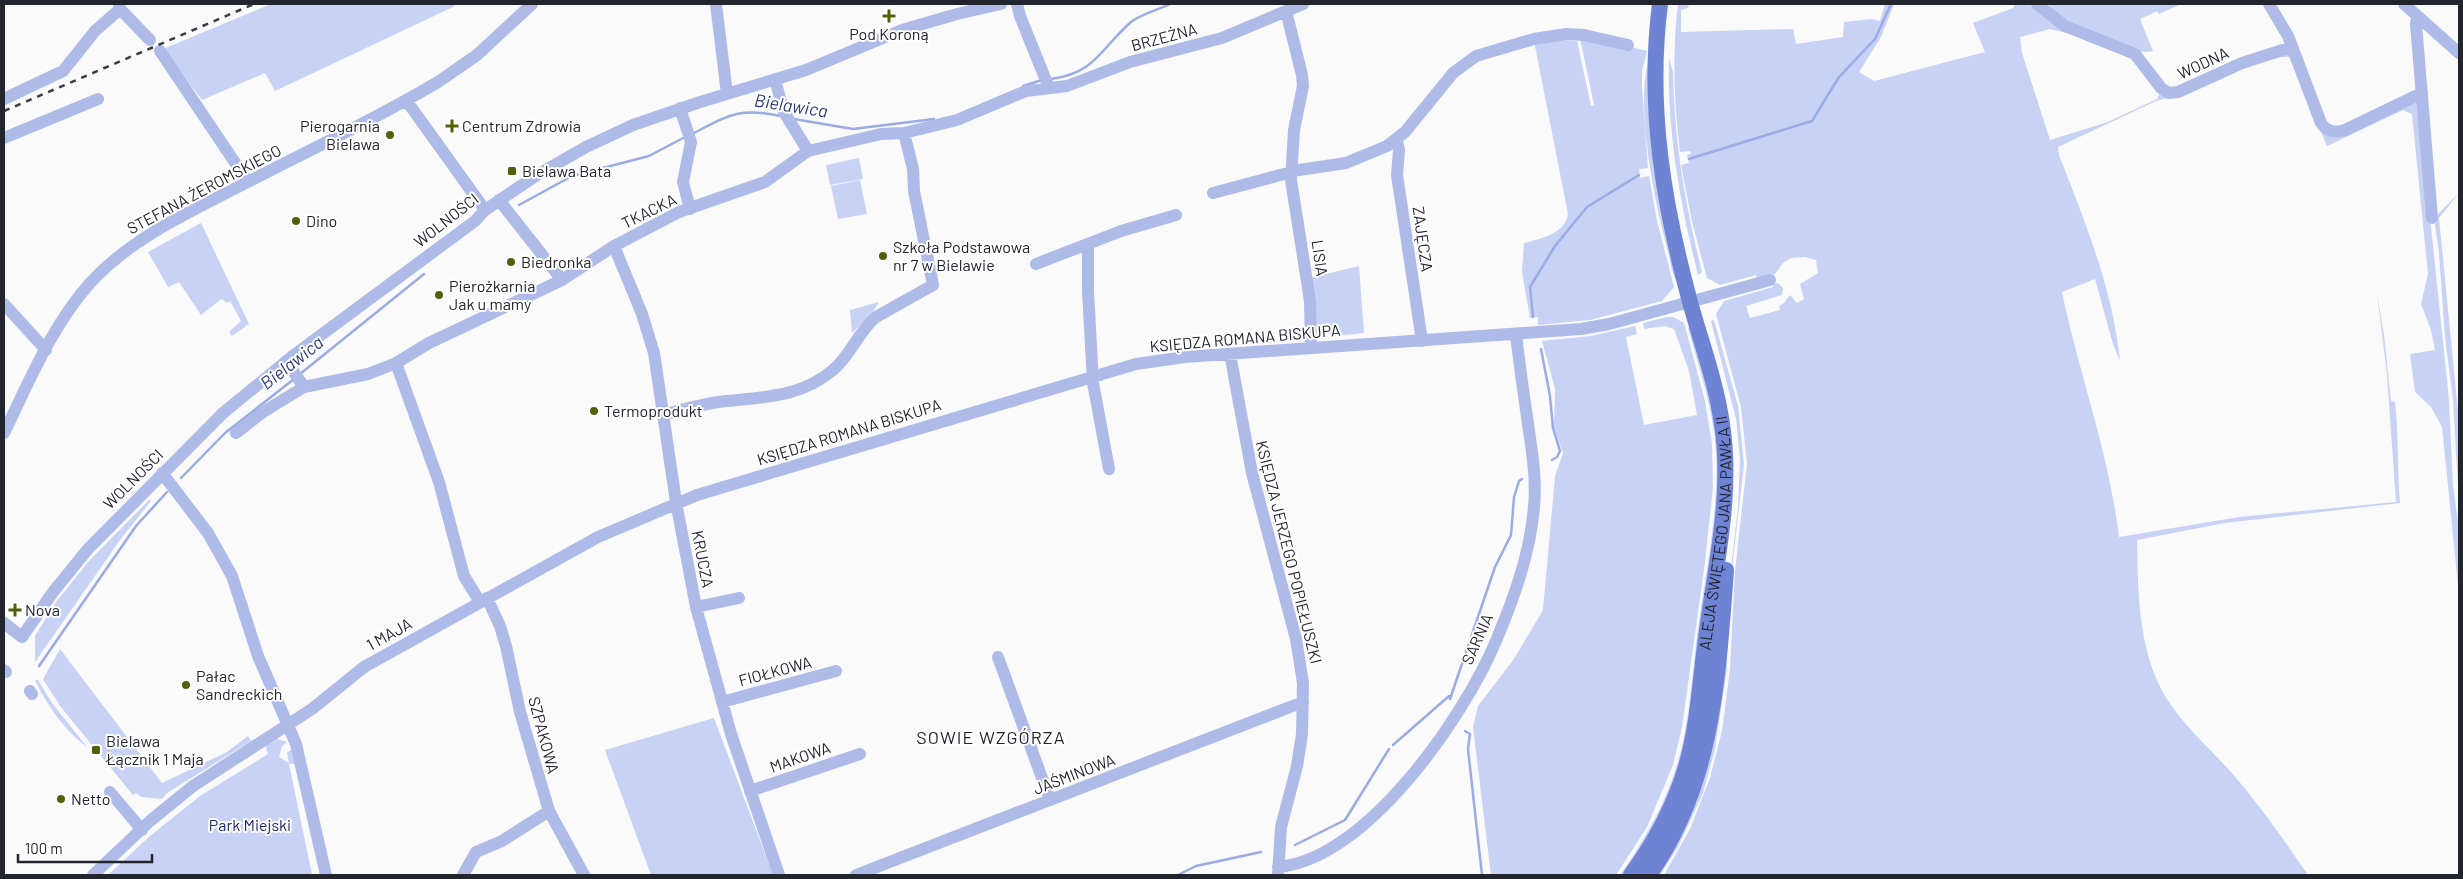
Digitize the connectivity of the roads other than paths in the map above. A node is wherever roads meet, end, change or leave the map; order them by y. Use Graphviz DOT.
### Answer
graph roads {
  1 [pos="532,4"];
  2 [pos="716,4"];
  3 [pos="1001,4"];
  4 [pos="1017,4"];
  5 [pos="1303,4"];
  6 [pos="1660,4"];
  7 [pos="1669,4"];
  8 [pos="2037,4"];
  9 [pos="2269,4"];
  10 [pos="119,6"];
  11 [pos="2411,9"];
  12 [pos="1286,11"];
  13 [pos="150,40"];
  14 [pos="1628,45"];
  15 [pos="2292,47"];
  16 [pos="160,51"];
  17 [pos="2459,53"];
  18 [pos="775,80"];
  19 [pos="1049,88"];
  20 [pos="2422,93"];
  21 [pos="727,94"];
  22 [pos="4,99"];
  23 [pos="98,99"];
  24 [pos="406,100"];
  25 [pos="680,108"];
  26 [pos="904,133"];
  27 [pos="4,138"];
  28 [pos="1396,141"];
  29 [pos="808,151"];
  30 [pos="1291,172"];
  31 [pos="248,182"];
  32 [pos="1213,193"];
  33 [pos="499,200"];
  34 [pos="690,209"];
  35 [pos="485,210"];
  36 [pos="1176,215"];
  37 [pos="2432,218"];
  38 [pos="1088,244"];
  39 [pos="614,246"];
  40 [pos="1036,264"];
  41 [pos="562,280"];
  42 [pos="1770,280"];
  43 [pos="1695,301"];
  44 [pos="4,304"];
  45 [pos="1516,334"];
  46 [pos="1422,341"];
  47 [pos="1311,348"];
  48 [pos="46,350"];
  49 [pos="1230,354"];
  50 [pos="396,363"];
  51 [pos="296,375"];
  52 [pos="1092,376"];
  53 [pos="662,415"];
  54 [pos="4,433"];
  55 [pos="236,433"];
  56 [pos="1109,469"];
  57 [pos="162,473"];
  58 [pos="676,502"];
  59 [pos="739,598"];
  60 [pos="484,600"];
  61 [pos="696,607"];
  62 [pos="4,623"];
  63 [pos="998,657"];
  64 [pos="836,671"];
  65 [pos="722,702"];
  66 [pos="1304,702"];
  67 [pos="288,725"];
  68 [pos="860,754"];
  69 [pos="750,791"];
  70 [pos="110,792"];
  71 [pos="1050,800"];
  72 [pos="549,811"];
  73 [pos="142,830"];
  74 [pos="1278,871"];
  75 [pos="94,875"];
  76 [pos="326,875"];
  77 [pos="463,875"];
  78 [pos="584,875"];
  79 [pos="779,875"];
  80 [pos="856,875"];
  81 [pos="1631,875"];
  82 [pos="1649,875"];
  1 -- 24 [label="street, STEFANA ŻEROMSKIEGO"];
  2 -- 21 [label="street"];
  3 -- 18 [label="street, WOLNOŚCI"];
  4 -- 19 [label="street"];
  5 -- 12 [label="street, BRZEŻNA"];
  6 -- 43 [label="main road, ALEJA ŚWIĘTEGO JANA PAWŁA II"];
  7 -- 43 [label="main road, ALEJA ŚWIĘTEGO JANA PAWŁA II"];
  8 -- 15 [label="street, WODNA"];
  9 -- 15 [label="street"];
  10 -- 13 [label="street"];
  10 -- 22 [label="street"];
  11 -- 17 [label="street"];
  11 -- 20 [label="street"];
  12 -- 19 [label="street, BRZEŻNA"];
  12 -- 30 [label="street"];
  14 -- 28 [label="street"];
  15 -- 20 [label="street"];
  16 -- 31 [label="street"];
  18 -- 21 [label="street, WOLNOŚCI"];
  18 -- 29 [label="street"];
  19 -- 26 [label="street, TKACKA"];
  20 -- 37 [label="street"];
  21 -- 25 [label="street, WOLNOŚCI"];
  23 -- 27 [label="street"];
  24 -- 31 [label="street, STEFANA ŻEROMSKIEGO"];
  24 -- 35 [label="street"];
  25 -- 33 [label="street, WOLNOŚCI"];
  25 -- 34 [label="street"];
  26 -- 29 [label="street, TKACKA"];
  26 -- 53 [label="street"];
  28 -- 30 [label="street"];
  28 -- 46 [label="street, ZAJĘCZA"];
  29 -- 34 [label="street, TKACKA"];
  30 -- 32 [label="street"];
  30 -- 47 [label="street, LISIA"];
  31 -- 48 [label="street, STEFANA ŻEROMSKIEGO"];
  33 -- 35 [label="street, WOLNOŚCI"];
  33 -- 41 [label="street"];
  34 -- 39 [label="street, TKACKA"];
  35 -- 51 [label="street, WOLNOŚCI"];
  36 -- 38 [label="street"];
  38 -- 40 [label="street"];
  38 -- 52 [label="street"];
  39 -- 41 [label="street, TKACKA"];
  39 -- 53 [label="street, KRUCZA"];
  41 -- 50 [label="street, TKACKA"];
  42 -- 43 [label="street, KSIĘDZA ROMANA BISKUPA"];
  43 -- 45 [label="street, KSIĘDZA ROMANA BISKUPA"];
  43 -- 81 [label="main road, ALEJA ŚWIĘTEGO JANA PAWŁA II"];
  43 -- 82 [label="main road, ALEJA ŚWIĘTEGO JANA PAWŁA II"];
  44 -- 48 [label="street"];
  45 -- 46 [label="street, KSIĘDZA ROMANA BISKUPA"];
  45 -- 74 [label="street, SARNIA"];
  46 -- 47 [label="street, KSIĘDZA ROMANA BISKUPA"];
  47 -- 49 [label="street, KSIĘDZA ROMANA BISKUPA"];
  48 -- 54 [label="street, STEFANA ŻEROMSKIEGO"];
  49 -- 52 [label="street, KSIĘDZA ROMANA BISKUPA"];
  49 -- 66 [label="street, KSIĘDZA JERZEGO POPIEŁUSZKI"];
  50 -- 51 [label="street, TKACKA"];
  50 -- 60 [label="street, SZPAKOWA"];
  51 -- 55 [label="street"];
  51 -- 57 [label="street, WOLNOŚCI"];
  52 -- 56 [label="street"];
  52 -- 58 [label="street, KSIĘDZA ROMANA BISKUPA"];
  53 -- 58 [label="street, KRUCZA"];
  57 -- 62 [label="street, WOLNOŚCI"];
  57 -- 67 [label="street"];
  58 -- 60 [label="street, 1 MAJA"];
  58 -- 61 [label="street, KRUCZA"];
  59 -- 61 [label="street"];
  60 -- 67 [label="street, 1 MAJA"];
  60 -- 72 [label="street, SZPAKOWA"];
  61 -- 65 [label="street, KRUCZA"];
  63 -- 71 [label="street"];
  64 -- 65 [label="street, FIOŁKOWA"];
  65 -- 69 [label="street, KRUCZA"];
  66 -- 71 [label="street, JAŚMINOWA"];
  66 -- 74 [label="street, KSIĘDZA JERZEGO POPIEŁUSZKI"];
  67 -- 73 [label="street, 1 MAJA"];
  67 -- 76 [label="street"];
  68 -- 69 [label="street, MAKOWA"];
  69 -- 79 [label="street, KRUCZA"];
  70 -- 73 [label="street"];
  71 -- 80 [label="street, JAŚMINOWA"];
  72 -- 77 [label="street"];
  72 -- 78 [label="street, SZPAKOWA"];
  73 -- 75 [label="street, 1 MAJA"];
}
